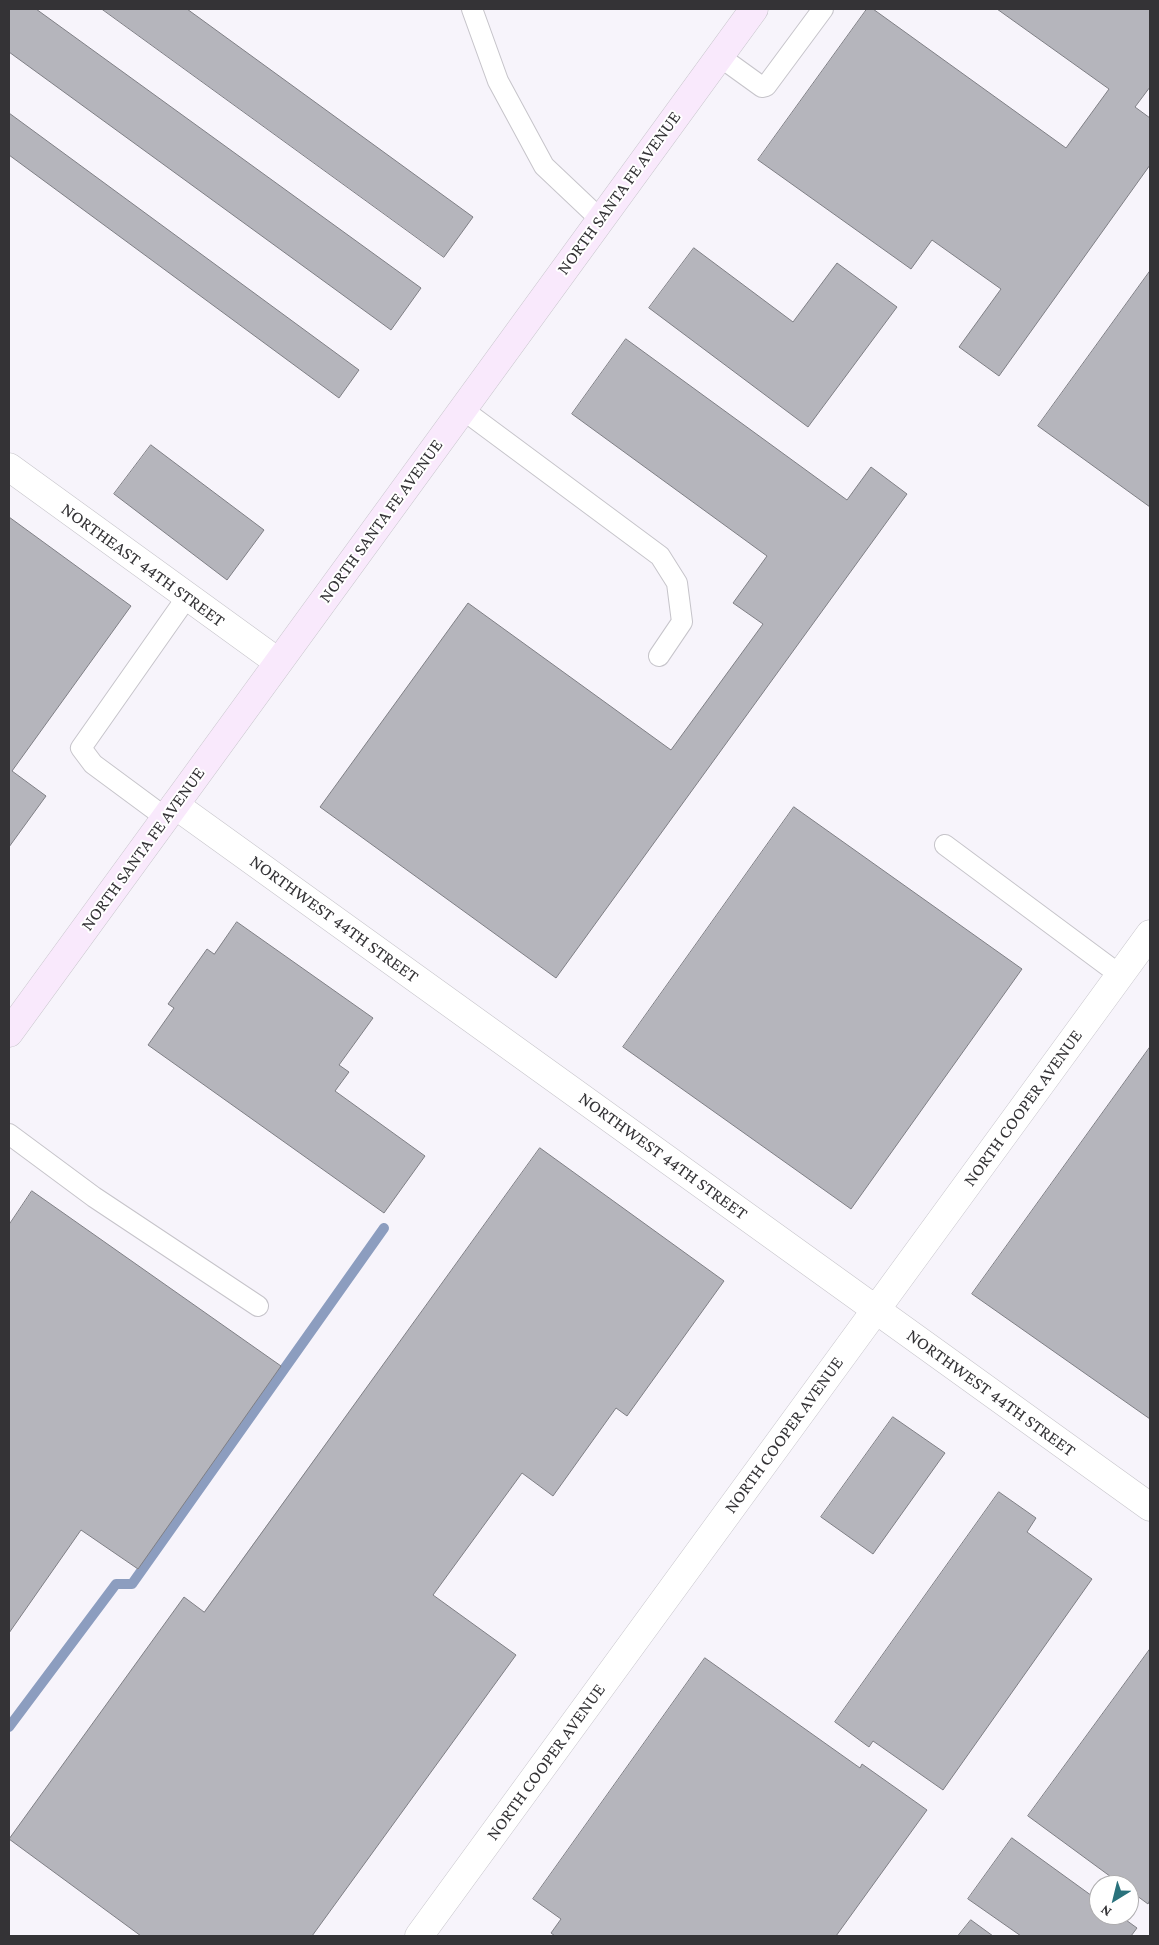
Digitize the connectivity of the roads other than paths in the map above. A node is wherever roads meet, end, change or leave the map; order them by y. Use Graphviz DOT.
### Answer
graph roads {
  1 [pos="472,9"];
  2 [pos="754,9"];
  3 [pos="823,9"];
  4 [pos="719,56"];
  5 [pos="600,219"];
  6 [pos="462,409"];
  7 [pos="9,467"];
  8 [pos="187,597"];
  9 [pos="659,656"];
  10 [pos="278,662"];
  11 [pos="171,811"];
  12 [pos="945,846"];
  13 [pos="1150,934"];
  14 [pos="1120,975"];
  15 [pos="13,1019"];
  16 [pos="9,1134"];
  17 [pos="258,1306"];
  18 [pos="876,1310"];
  19 [pos="1150,1508"];
  20 [pos="419,1936"];
  1 -- 5 [label="lane"];
  2 -- 4 [label="main road, NORTH SANTA FE AVENUE"];
  3 -- 4 [label="lane"];
  4 -- 5 [label="main road, NORTH SANTA FE AVENUE"];
  5 -- 6 [label="main road, NORTH SANTA FE AVENUE"];
  6 -- 9 [label="lane"];
  6 -- 10 [label="main road, NORTH SANTA FE AVENUE"];
  7 -- 8 [label="street, NORTHEAST 44TH STREET"];
  8 -- 10 [label="street, NORTHEAST 44TH STREET"];
  8 -- 11 [label="lane"];
  10 -- 11 [label="main road, NORTH SANTA FE AVENUE"];
  11 -- 15 [label="main road, NORTH SANTA FE AVENUE"];
  11 -- 18 [label="street, NORTHWEST 44TH STREET"];
  12 -- 14 [label="lane"];
  13 -- 14 [label="street, NORTH COOPER AVENUE"];
  14 -- 18 [label="street, NORTH COOPER AVENUE"];
  16 -- 17 [label="lane"];
  18 -- 19 [label="street, NORTHWEST 44TH STREET"];
  18 -- 20 [label="street, NORTH COOPER AVENUE"];
}
